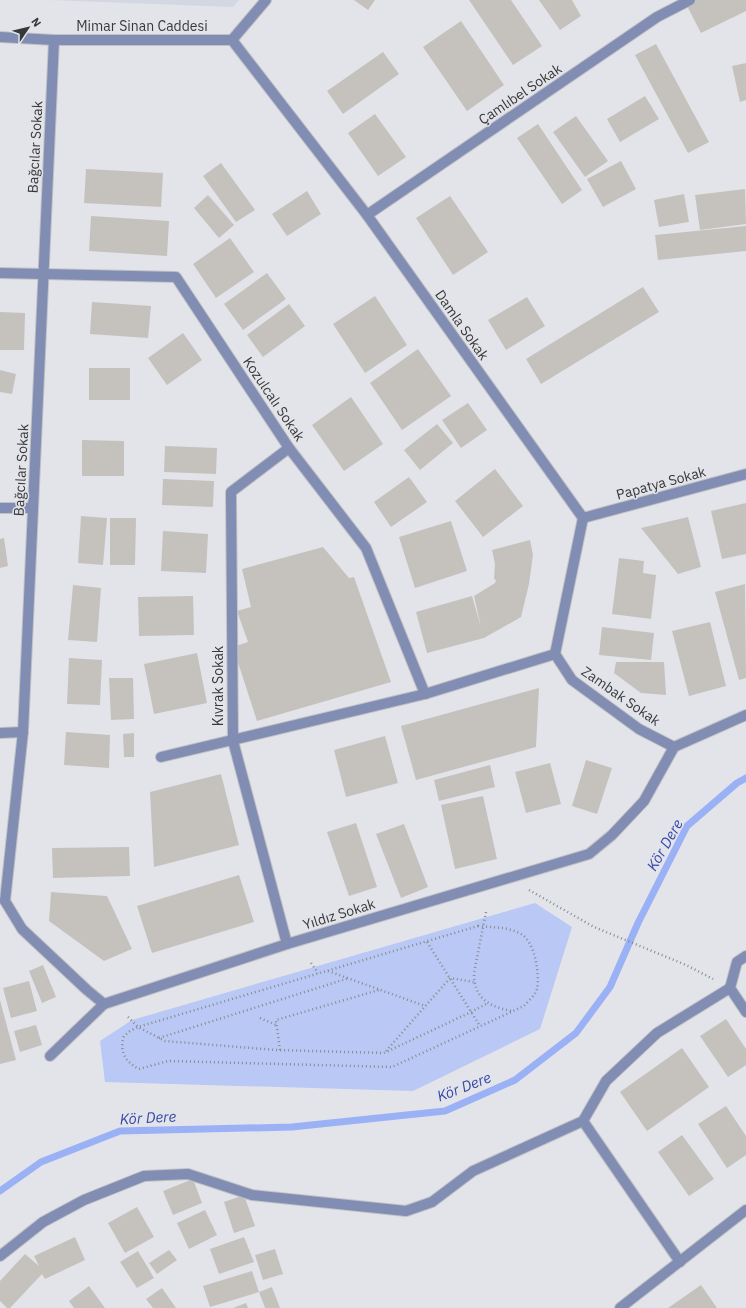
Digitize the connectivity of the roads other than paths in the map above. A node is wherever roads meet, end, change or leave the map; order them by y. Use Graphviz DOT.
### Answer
graph roads {
  1 [pos="266,0"];
  2 [pos="690,0"];
  3 [pos="0,37"];
  4 [pos="54,40"];
  5 [pos="232,40"];
  6 [pos="367,216"];
  7 [pos="0,273"];
  8 [pos="44,274"];
  9 [pos="289,448"];
  10 [pos="746,474"];
  11 [pos="0,508"];
  12 [pos="33,508"];
  13 [pos="583,518"];
  14 [pos="555,654"];
  15 [pos="426,694"];
  16 [pos="746,715"];
  17 [pos="23,732"];
  18 [pos="0,733"];
  19 [pos="233,741"];
  20 [pos="674,747"];
  21 [pos="161,757"];
  22 [pos="2,902"];
  23 [pos="287,944"];
  24 [pos="746,956"];
  25 [pos="730,988"];
  26 [pos="104,1004"];
  27 [pos="746,1012"];
  28 [pos="50,1056"];
  29 [pos="584,1121"];
  30 [pos="746,1210"];
  31 [pos="0,1256"];
  32 [pos="680,1262"];
  33 [pos="625,1307"];
  1 -- 5 [label="street"];
  2 -- 6 [label="street, Çamlıbel Sokak"];
  3 -- 4 [label="street, Mimar Sinan Caddesi"];
  4 -- 5 [label="street, Mimar Sinan Caddesi"];
  4 -- 8 [label="street, Bağcılar Sokak"];
  5 -- 6 [label="street, Damla Sokak"];
  6 -- 13 [label="street, Damla Sokak"];
  7 -- 8 [label="street, Kozulcalı Sokak"];
  8 -- 9 [label="street, Kozulcalı Sokak"];
  8 -- 12 [label="street, Bağcılar Sokak"];
  9 -- 15 [label="street, Kozulcalı Sokak"];
  9 -- 19 [label="street, Kıvrak Sokak"];
  10 -- 13 [label="street, Papatya Sokak"];
  11 -- 12 [label="street"];
  12 -- 17 [label="street, Bağcılar Sokak"];
  13 -- 14 [label="street"];
  14 -- 15 [label="street"];
  14 -- 20 [label="street, Zambak Sokak"];
  15 -- 19 [label="street"];
  16 -- 20 [label="street"];
  17 -- 18 [label="street"];
  17 -- 22 [label="street, Bağcılar Sokak"];
  19 -- 21 [label="street"];
  19 -- 23 [label="street, Kıvrak Sokak"];
  20 -- 23 [label="street, Yıldız Sokak"];
  22 -- 26 [label="street"];
  23 -- 26 [label="street, Yıldız Sokak"];
  24 -- 25 [label="street"];
  25 -- 27 [label="street"];
  25 -- 29 [label="street"];
  26 -- 28 [label="street"];
  29 -- 31 [label="street"];
  29 -- 32 [label="street"];
  30 -- 32 [label="street"];
  32 -- 33 [label="street"];
}
